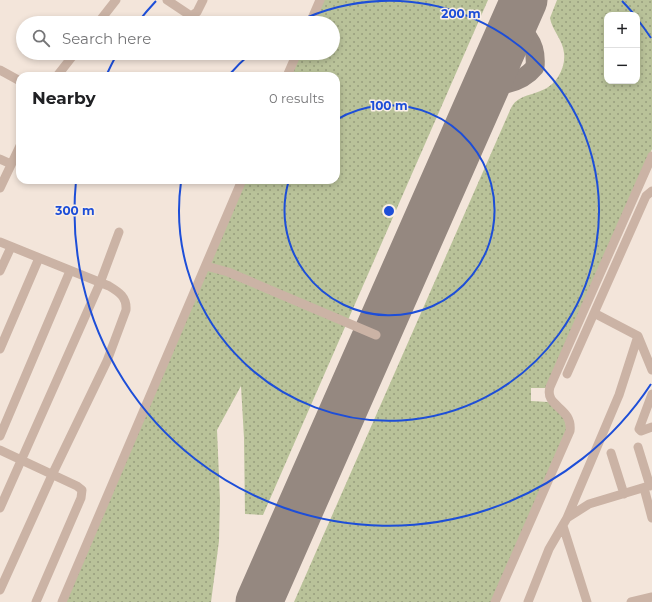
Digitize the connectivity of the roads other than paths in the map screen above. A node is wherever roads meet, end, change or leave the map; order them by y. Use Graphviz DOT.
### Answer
graph roads {
  1 [pos="116,0"];
  2 [pos="167,0"];
  3 [pos="203,0"];
  4 [pos="320,0"];
  5 [pos="103,16"];
  6 [pos="313,16"];
  7 [pos="70,60"];
  8 [pos="294,60"];
  9 [pos="0,70"];
  10 [pos="60,72"];
  11 [pos="289,72"];
  12 [pos="16,79"];
  13 [pos="16,154"];
  14 [pos="652,156"];
  15 [pos="0,158"];
  16 [pos="11,164"];
  17 [pos="240,184"];
  18 [pos="0,188"];
  19 [pos="652,191"];
  20 [pos="119,232"];
  21 [pos="0,242"];
  22 [pos="11,247"];
  23 [pos="39,258"];
  24 [pos="206,266"];
  25 [pos="70,270"];
  26 [pos="0,271"];
  27 [pos="100,283"];
  28 [pos="594,313"];
  29 [pos="376,335"];
  30 [pos="638,336"];
  31 [pos="0,349"];
  32 [pos="652,370"];
  33 [pos="567,374"];
  34 [pos="652,394"];
  35 [pos="652,427"];
  36 [pos="0,436"];
  37 [pos="638,447"];
  38 [pos="0,450"];
  39 [pos="611,453"];
  40 [pos="21,460"];
  41 [pos="52,475"];
  42 [pos="649,486"];
  43 [pos="624,494"];
  44 [pos="0,508"];
  45 [pos="652,518"];
  46 [pos="565,522"];
  47 [pos="0,590"];
  48 [pos="652,597"];
  49 [pos="36,602"];
  50 [pos="62,602"];
  51 [pos="496,602"];
  52 [pos="528,602"];
  53 [pos="587,602"];
  54 [pos="631,602"];
  1 -- 5 [label="street"];
  2 -- 3 [label="street"];
  4 -- 6 [label="street"];
  7 -- 10 [label="street"];
  8 -- 11 [label="street"];
  9 -- 12 [label="street"];
  13 -- 16 [label="street"];
  14 -- 51 [label="street"];
  15 -- 16 [label="street"];
  16 -- 18 [label="street"];
  17 -- 24 [label="street"];
  19 -- 28 [label="street"];
  20 -- 27 [label="street"];
  21 -- 22 [label="street"];
  22 -- 23 [label="street"];
  22 -- 26 [label="street"];
  23 -- 25 [label="street"];
  23 -- 31 [label="street"];
  24 -- 29 [label="street"];
  24 -- 50 [label="street"];
  25 -- 27 [label="street"];
  25 -- 36 [label="street"];
  27 -- 40 [label="street"];
  27 -- 41 [label="street"];
  28 -- 30 [label="street"];
  28 -- 33 [label="street"];
  30 -- 32 [label="street"];
  30 -- 46 [label="street"];
  34 -- 35 [label="street"];
  37 -- 42 [label="street"];
  38 -- 40 [label="street"];
  39 -- 43 [label="street"];
  40 -- 41 [label="street"];
  40 -- 44 [label="street"];
  41 -- 47 [label="street"];
  41 -- 49 [label="street"];
  42 -- 43 [label="street"];
  42 -- 45 [label="street"];
  43 -- 46 [label="street"];
  46 -- 52 [label="street"];
  46 -- 53 [label="street"];
  48 -- 54 [label="street"];
}
